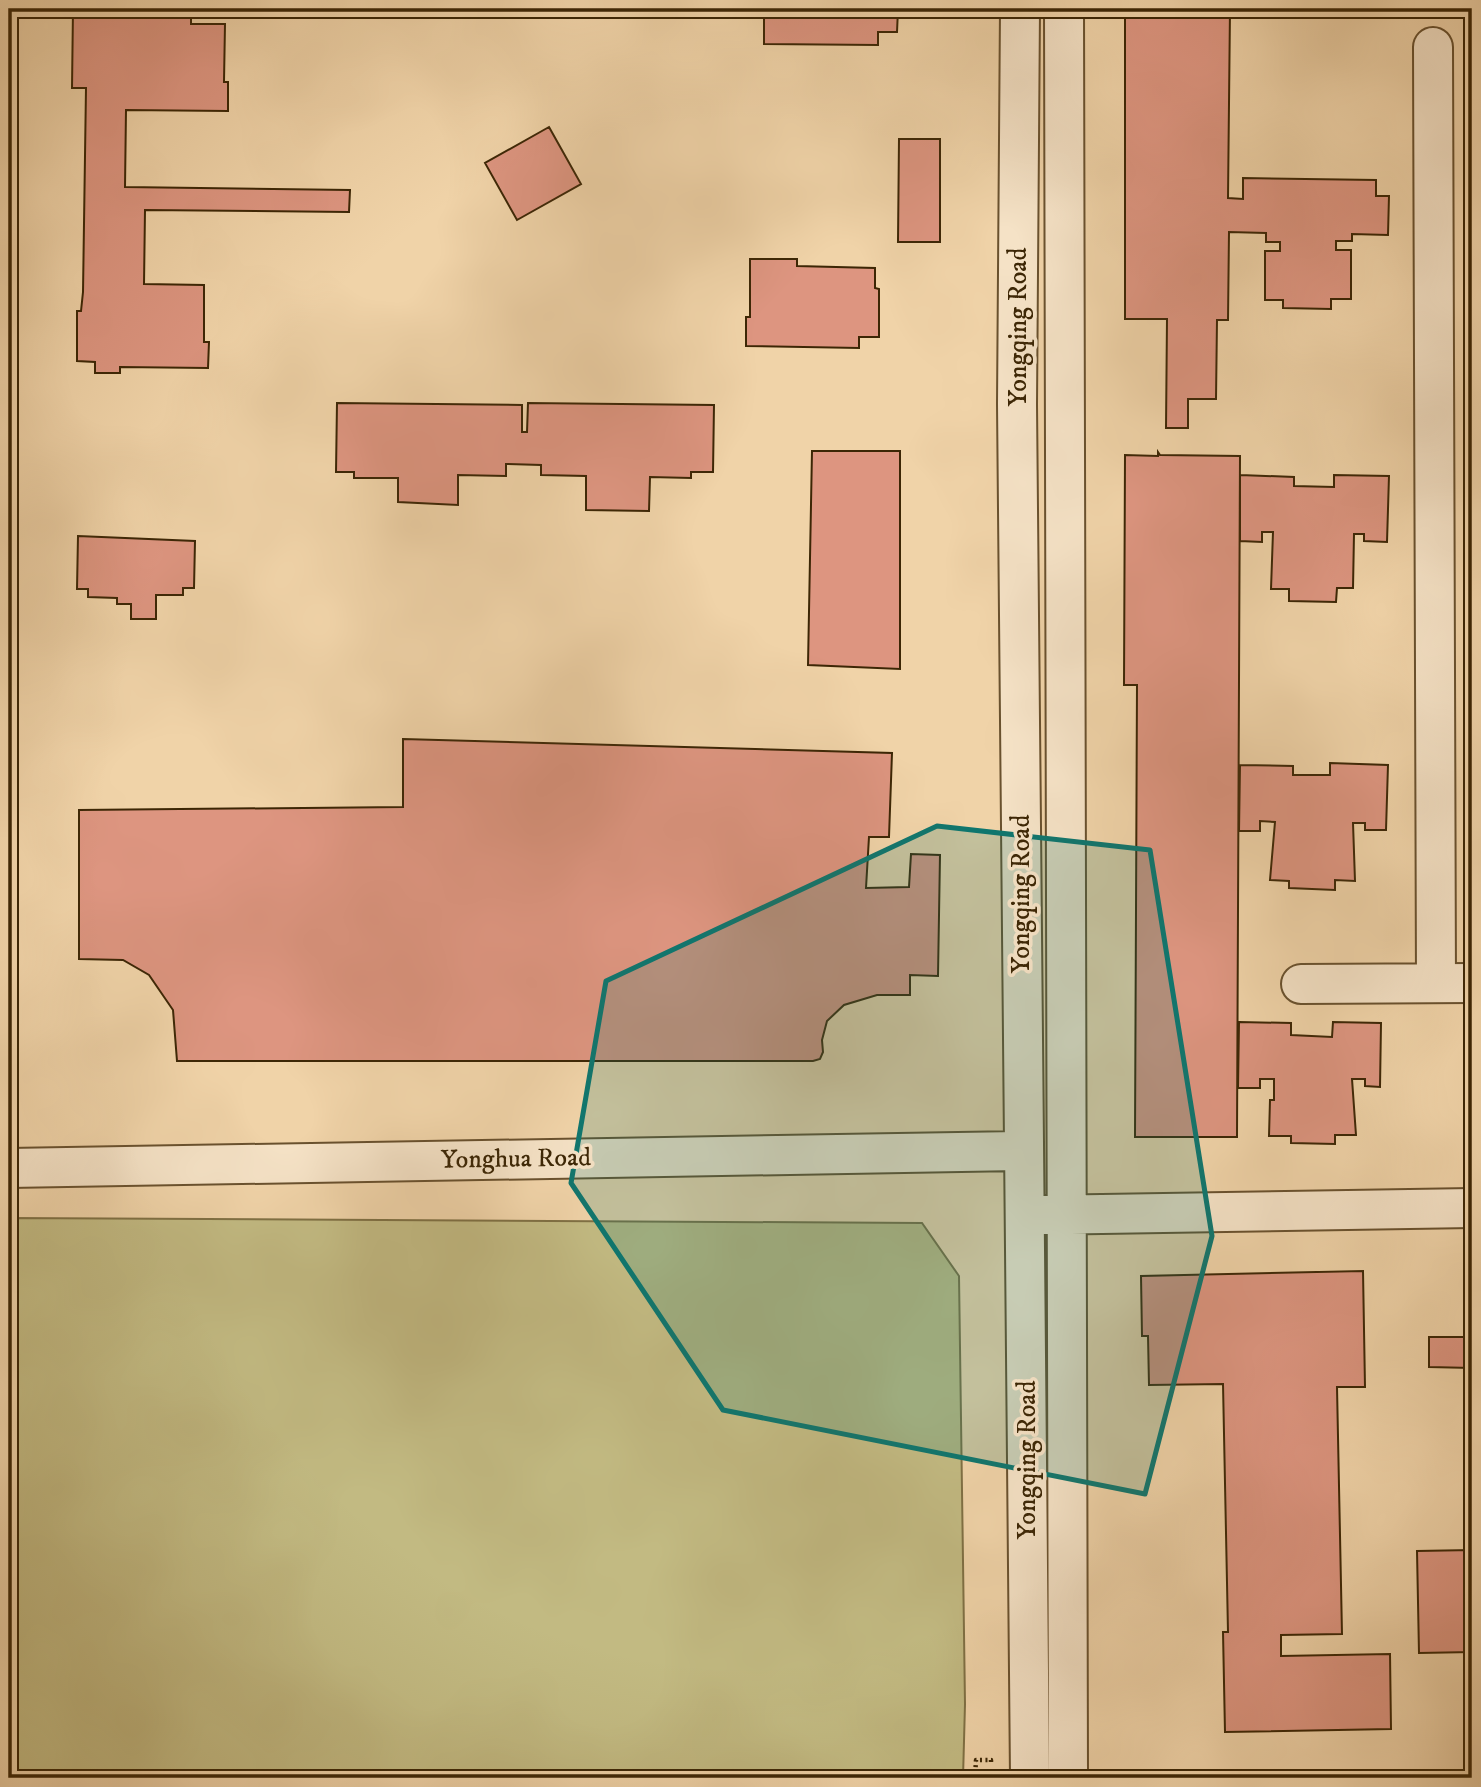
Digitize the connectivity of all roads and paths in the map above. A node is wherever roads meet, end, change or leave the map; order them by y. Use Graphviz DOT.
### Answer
graph roads {
  1 [pos="1020,9"];
  2 [pos="1063,9"];
  3 [pos="1433,47"];
  4 [pos="1454,983"];
  5 [pos="1301,984"];
  6 [pos="1023,1151"];
  7 [pos="9,1168"];
  8 [pos="1472,1208"];
  9 [pos="1067,1214"];
  10 [pos="1026,1215"];
  11 [pos="991,1769"];
  12 [pos="975,1778"];
  13 [pos="1030,1778"];
  14 [pos="1068,1778"];
  1 -- 6 [label="street, Yongqing Road"];
  2 -- 9 [label="street, Yongqing Road"];
  3 -- 4 [label="street"];
  4 -- 5 [label="street"];
  6 -- 7 [label="street, Yonghua Road"];
  6 -- 10 [label="street, Yongqing Road"];
  8 -- 9 [label="street"];
  9 -- 10 [label="street"];
  9 -- 14 [label="street, Yongqing Road"];
  10 -- 13 [label="street, Yongqing Road"];
  11 -- 12 [label="path"];
}
